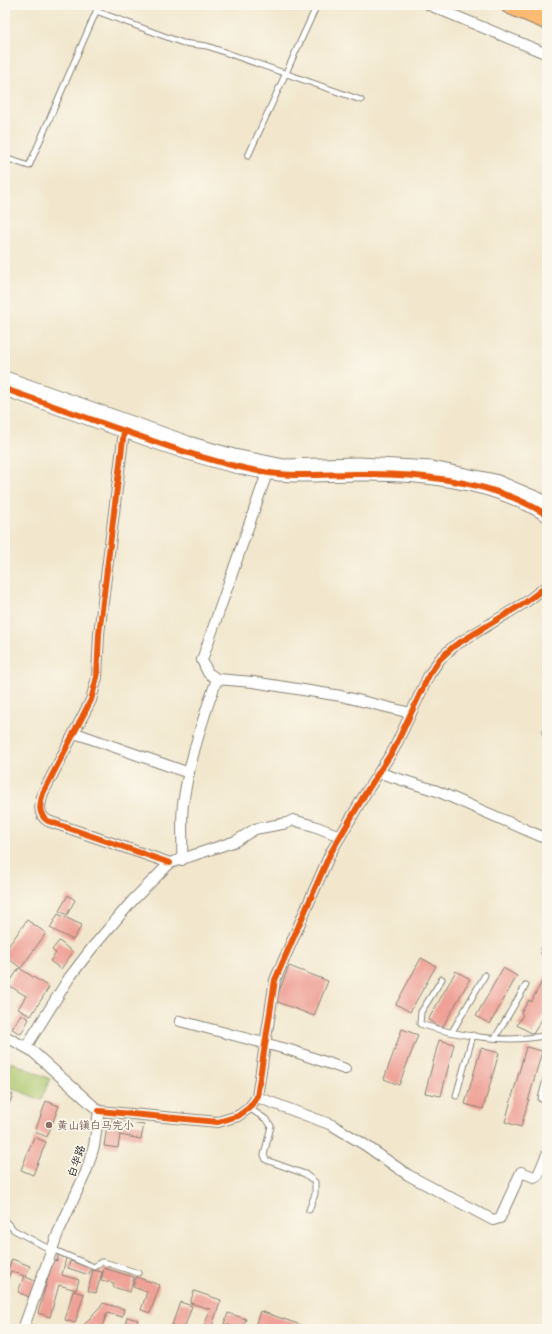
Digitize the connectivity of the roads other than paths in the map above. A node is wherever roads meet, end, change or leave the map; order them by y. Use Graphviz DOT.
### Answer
graph roads {
  1 [pos="99,5"];
  2 [pos="317,5"];
  3 [pos="429,5"];
  4 [pos="509,5"];
  5 [pos="96,11"];
  6 [pos="547,21"];
  7 [pos="547,54"];
  8 [pos="286,74"];
  9 [pos="361,100"];
  10 [pos="248,156"];
  11 [pos="5,158"];
  12 [pos="5,378"];
  13 [pos="5,389"];
  14 [pos="124,431"];
  15 [pos="267,473"];
  16 [pos="547,503"];
  17 [pos="547,515"];
  18 [pos="547,586"];
  19 [pos="217,680"];
  20 [pos="411,713"];
  21 [pos="547,730"];
  22 [pos="75,733"];
  23 [pos="547,738"];
  24 [pos="189,773"];
  25 [pos="380,773"];
  26 [pos="340,836"];
  27 [pos="547,839"];
  28 [pos="182,860"];
  29 [pos="170,863"];
  30 [pos="485,975"];
  31 [pos="442,979"];
  32 [pos="526,985"];
  33 [pos="180,1021"];
  34 [pos="452,1032"];
  35 [pos="473,1035"];
  36 [pos="5,1036"];
  37 [pos="547,1036"];
  38 [pos="495,1038"];
  39 [pos="265,1044"];
  40 [pos="26,1047"];
  41 [pos="345,1069"];
  42 [pos="547,1075"];
  43 [pos="456,1096"];
  44 [pos="257,1097"];
  45 [pos="541,1099"];
  46 [pos="249,1108"];
  47 [pos="99,1111"];
  48 [pos="547,1154"];
  49 [pos="309,1210"];
  50 [pos="5,1221"];
  51 [pos="52,1250"];
  52 [pos="138,1273"];
  53 [pos="23,1329"];
  1 -- 5 [label="lane"];
  2 -- 8 [label="lane"];
  3 -- 7 [label="street"];
  4 -- 6 [label="main road"];
  5 -- 8 [label="lane"];
  5 -- 11 [label="lane"];
  8 -- 9 [label="lane"];
  8 -- 10 [label="lane"];
  12 -- 16 [label="street"];
  13 -- 14 [label="street"];
  14 -- 15 [label="street"];
  14 -- 22 [label="street"];
  15 -- 17 [label="street"];
  15 -- 19 [label="street"];
  18 -- 20 [label="street"];
  19 -- 20 [label="street"];
  19 -- 24 [label="street"];
  20 -- 25 [label="street"];
  21 -- 23 [label="lane"];
  22 -- 24 [label="street"];
  22 -- 29 [label="street"];
  24 -- 28 [label="street"];
  25 -- 26 [label="street"];
  25 -- 27 [label="street"];
  26 -- 28 [label="street"];
  26 -- 39 [label="street"];
  28 -- 29 [label="street"];
  29 -- 40 [label="street"];
  30 -- 34 [label="lane"];
  31 -- 34 [label="lane"];
  32 -- 38 [label="lane"];
  33 -- 39 [label="street"];
  34 -- 35 [label="lane"];
  35 -- 38 [label="lane"];
  35 -- 43 [label="lane"];
  36 -- 40 [label="street"];
  37 -- 38 [label="lane"];
  39 -- 41 [label="street"];
  39 -- 44 [label="street"];
  40 -- 47 [label="street"];
  42 -- 45 [label="lane"];
  44 -- 46 [label="street"];
  44 -- 48 [label="street"];
  46 -- 47 [label="street"];
  46 -- 49 [label="lane"];
  47 -- 51 [label="street, 白华路"];
  50 -- 51 [label="lane"];
  51 -- 52 [label="lane"];
  51 -- 53 [label="street, 白华路"];
}
